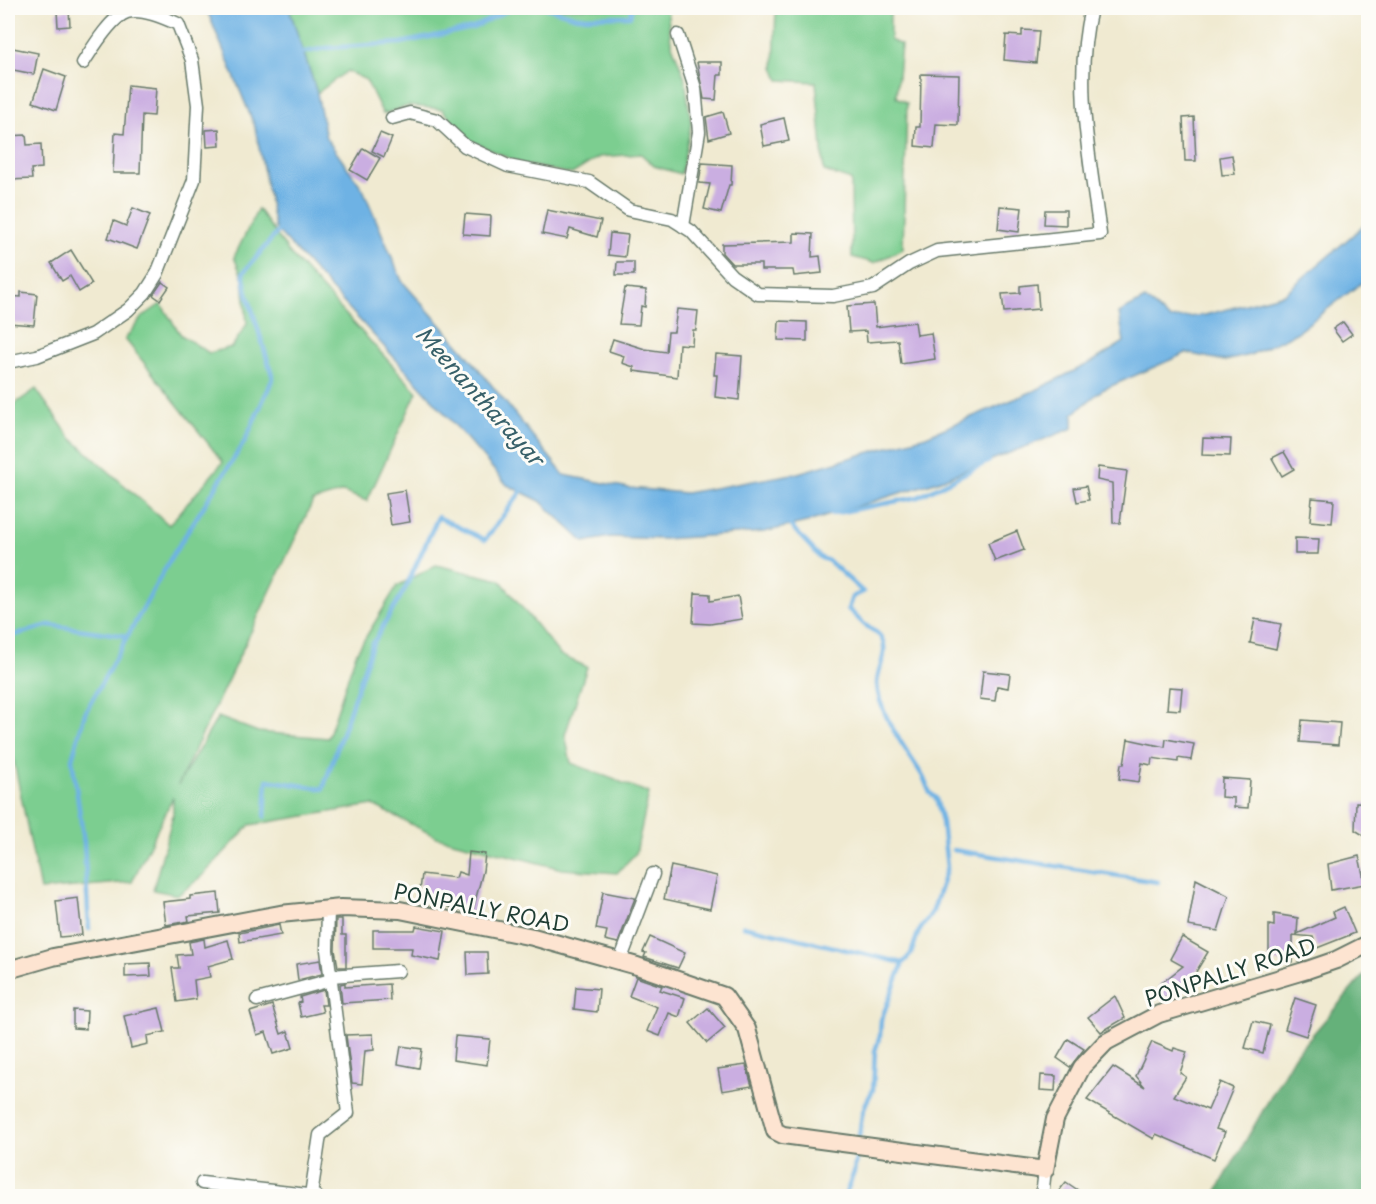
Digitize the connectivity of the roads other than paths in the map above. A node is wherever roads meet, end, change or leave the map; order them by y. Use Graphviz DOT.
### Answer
graph roads {
  1 [pos="1091,8"];
  2 [pos="152,10"];
  3 [pos="678,35"];
  4 [pos="83,63"];
  5 [pos="392,118"];
  6 [pos="683,226"];
  7 [pos="8,362"];
  8 [pos="652,874"];
  9 [pos="328,909"];
  10 [pos="1368,944"];
  11 [pos="620,961"];
  12 [pos="8,970"];
  13 [pos="398,971"];
  14 [pos="331,978"];
  15 [pos="257,1000"];
  16 [pos="1045,1170"];
  17 [pos="202,1183"];
  18 [pos="314,1196"];
  19 [pos="1042,1197"];
  1 -- 6 [label="street"];
  2 -- 4 [label="street"];
  2 -- 7 [label="street"];
  3 -- 6 [label="street"];
  5 -- 6 [label="street"];
  8 -- 11 [label="street"];
  9 -- 11 [label="main road, PONPALLY ROAD"];
  9 -- 12 [label="main road, PONPALLY ROAD"];
  9 -- 14 [label="street"];
  10 -- 16 [label="main road, PONPALLY ROAD"];
  11 -- 16 [label="main road, PONPALLY ROAD"];
  13 -- 14 [label="street"];
  14 -- 15 [label="street"];
  14 -- 18 [label="street"];
  16 -- 19 [label="street"];
  17 -- 18 [label="street"];
}
